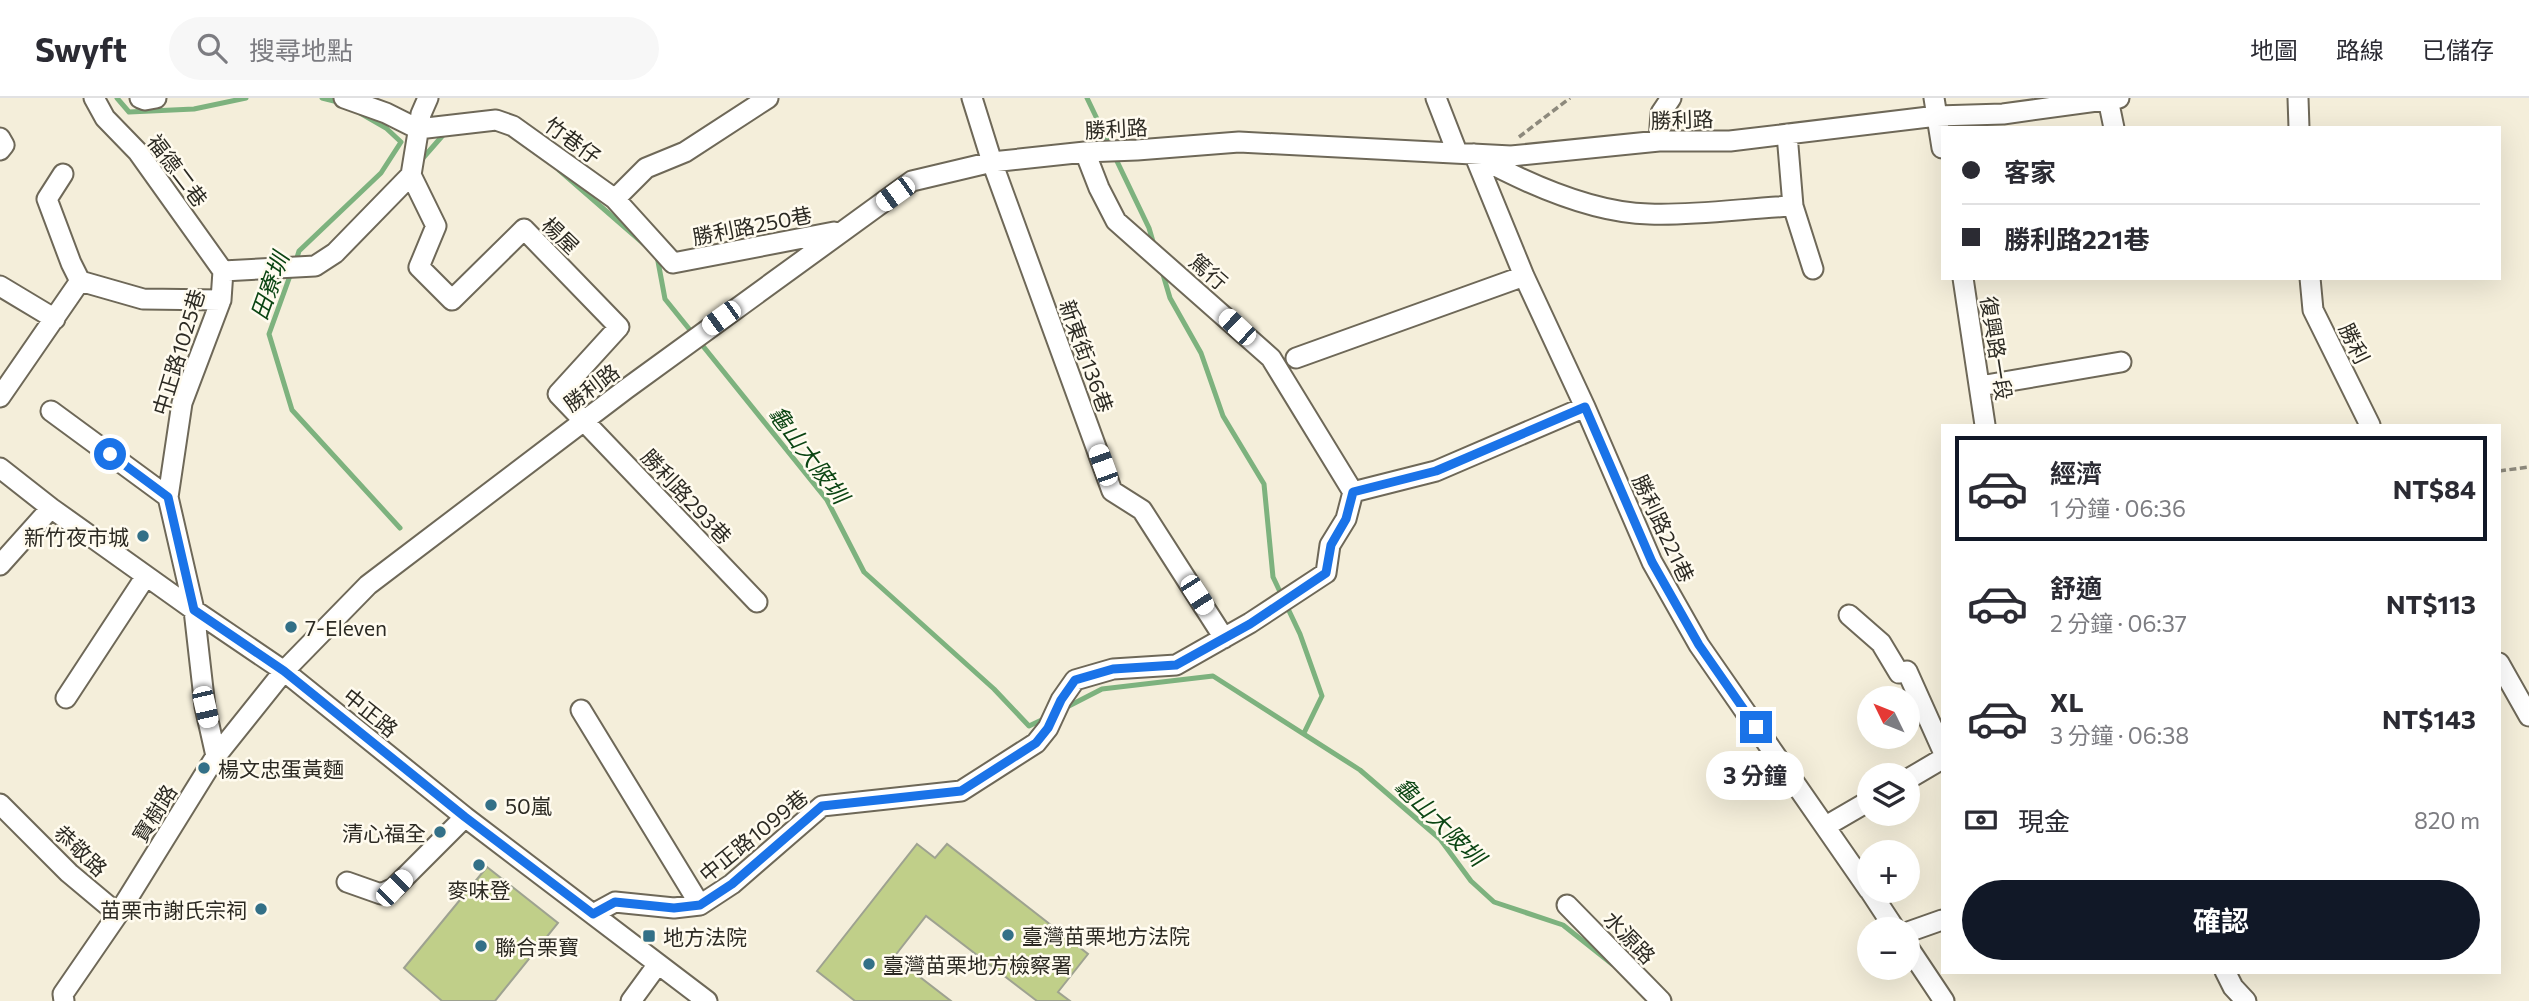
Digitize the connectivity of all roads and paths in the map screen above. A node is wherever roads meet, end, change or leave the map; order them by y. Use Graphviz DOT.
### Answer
graph roads {
  1 [pos="94,98"];
  2 [pos="140,98"];
  3 [pos="156,98"];
  4 [pos="344,98"];
  5 [pos="428,98"];
  6 [pos="768,98"];
  7 [pos="972,98"];
  8 [pos="1436,98"];
  9 [pos="1570,98"];
  10 [pos="1671,98"];
  11 [pos="2298,98"];
  12 [pos="2113,99"];
  13 [pos="1936,107"];
  14 [pos="2114,126"];
  15 [pos="2299,126"];
  16 [pos="1787,134"];
  17 [pos="417,136"];
  18 [pos="0,138"];
  19 [pos="1660,141"];
  20 [pos="1941,141"];
  21 [pos="0,150"];
  22 [pos="1085,152"];
  23 [pos="1466,153"];
  24 [pos="1495,155"];
  25 [pos="992,163"];
  26 [pos="63,174"];
  27 [pos="411,175"];
  28 [pos="615,200"];
  29 [pos="1793,206"];
  30 [pos="842,231"];
  31 [pos="1814,269"];
  32 [pos="223,271"];
  33 [pos="1524,276"];
  34 [pos="1963,280"];
  35 [pos="2309,280"];
  36 [pos="80,281"];
  37 [pos="0,286"];
  38 [pos="221,300"];
  39 [pos="55,319"];
  40 [pos="1296,358"];
  41 [pos="2121,362"];
  42 [pos="1980,386"];
  43 [pos="0,397"];
  44 [pos="1585,407"];
  45 [pos="51,411"];
  46 [pos="586,420"];
  47 [pos="1985,424"];
  48 [pos="2370,424"];
  49 [pos="2529,467"];
  50 [pos="0,468"];
  51 [pos="2501,471"];
  52 [pos="1353,492"];
  53 [pos="168,497"];
  54 [pos="51,508"];
  55 [pos="0,565"];
  56 [pos="146,576"];
  57 [pos="757,602"];
  58 [pos="194,610"];
  59 [pos="1849,615"];
  60 [pos="1224,638"];
  61 [pos="2501,667"];
  62 [pos="284,671"];
  63 [pos="66,698"];
  64 [pos="582,710"];
  65 [pos="2529,716"];
  66 [pos="1941,747"];
  67 [pos="216,756"];
  68 [pos="1941,760"];
  69 [pos="1920,772"];
  70 [pos="0,804"];
  71 [pos="1857,809"];
  72 [pos="465,817"];
  73 [pos="1826,826"];
  74 [pos="1857,872"];
  75 [pos="347,882"];
  76 [pos="700,905"];
  77 [pos="1567,905"];
  78 [pos="118,914"];
  79 [pos="593,914"];
  80 [pos="1941,920"];
  81 [pos="1920,928"];
  82 [pos="658,964"];
  83 [pos="1920,965"];
  84 [pos="2226,974"];
  85 [pos="64,1001"];
  86 [pos="631,1001"];
  87 [pos="707,1001"];
  88 [pos="1661,1001"];
  89 [pos="1944,1001"];
  90 [pos="2246,1001"];
  1 -- 32 [label="street, 福德二巷"];
  2 -- 3 [label="street"];
  4 -- 17 [label="street"];
  5 -- 17 [label="street"];
  6 -- 28 [label="street"];
  7 -- 25 [label="street, 新東街136巷"];
  8 -- 23 [label="street"];
  9 -- 24 [label="path"];
  10 -- 19 [label="street"];
  11 -- 15 [label="street"];
  12 -- 13 [label="street, 勝利路"];
  12 -- 14 [label="street"];
  13 -- 16 [label="street, 勝利路"];
  13 -- 20 [label="street"];
  16 -- 19 [label="street, 勝利路"];
  16 -- 29 [label="street"];
  17 -- 27 [label="street"];
  17 -- 28 [label="street, 竹巷仔"];
  18 -- 21 [label="street"];
  19 -- 24 [label="street, 勝利路"];
  22 -- 23 [label="street, 勝利路"];
  22 -- 25 [label="street, 勝利路"];
  22 -- 52 [label="street, 篤行"];
  23 -- 24 [label="street, 勝利路"];
  23 -- 29 [label="street"];
  23 -- 33 [label="street, 勝利路221巷"];
  25 -- 30 [label="street, 勝利路"];
  25 -- 60 [label="street, 新東街136巷"];
  26 -- 36 [label="street"];
  27 -- 32 [label="street"];
  27 -- 46 [label="street, 楊屋"];
  28 -- 30 [label="street, 勝利路250巷"];
  29 -- 31 [label="street"];
  30 -- 46 [label="street, 勝利路"];
  32 -- 38 [label="street, 中正路1025巷"];
  33 -- 40 [label="street"];
  33 -- 44 [label="street, 勝利路221巷"];
  34 -- 42 [label="street, 復興路一段"];
  35 -- 48 [label="street, 勝利"];
  36 -- 38 [label="street"];
  36 -- 39 [label="street"];
  37 -- 39 [label="street"];
  38 -- 53 [label="street, 中正路1025巷"];
  39 -- 43 [label="street"];
  41 -- 42 [label="street"];
  42 -- 47 [label="street, 復興路一段"];
  44 -- 52 [label="street"];
  44 -- 73 [label="street, 勝利路221巷"];
  45 -- 53 [label="street"];
  46 -- 57 [label="street, 勝利路293巷"];
  46 -- 62 [label="street, 勝利路"];
  49 -- 51 [label="path"];
  50 -- 54 [label="street, 中正路"];
  52 -- 60 [label="street, 中正路1099巷"];
  53 -- 58 [label="street, 中正路1025巷"];
  54 -- 55 [label="street"];
  54 -- 56 [label="street, 中正路"];
  56 -- 58 [label="street, 中正路"];
  56 -- 63 [label="street"];
  58 -- 62 [label="street, 中正路"];
  58 -- 67 [label="street, 中正路1025巷"];
  59 -- 66 [label="street"];
  60 -- 76 [label="street, 中正路1099巷"];
  61 -- 65 [label="street"];
  62 -- 67 [label="street, 寶樹路"];
  62 -- 72 [label="street, 中正路"];
  64 -- 76 [label="street"];
  67 -- 78 [label="street, 寶樹路"];
  68 -- 69 [label="street"];
  70 -- 78 [label="street, 恭敬路"];
  71 -- 73 [label="street"];
  72 -- 75 [label="street"];
  72 -- 79 [label="street, 中正路"];
  73 -- 74 [label="street, 勝利路221巷"];
  76 -- 79 [label="street, 中正路1099巷"];
  77 -- 88 [label="street, 水源路"];
  78 -- 85 [label="street"];
  79 -- 82 [label="street, 中正路"];
  80 -- 81 [label="street"];
  82 -- 86 [label="street"];
  82 -- 87 [label="street, 中正路"];
  83 -- 89 [label="street"];
  84 -- 90 [label="street"];
}
